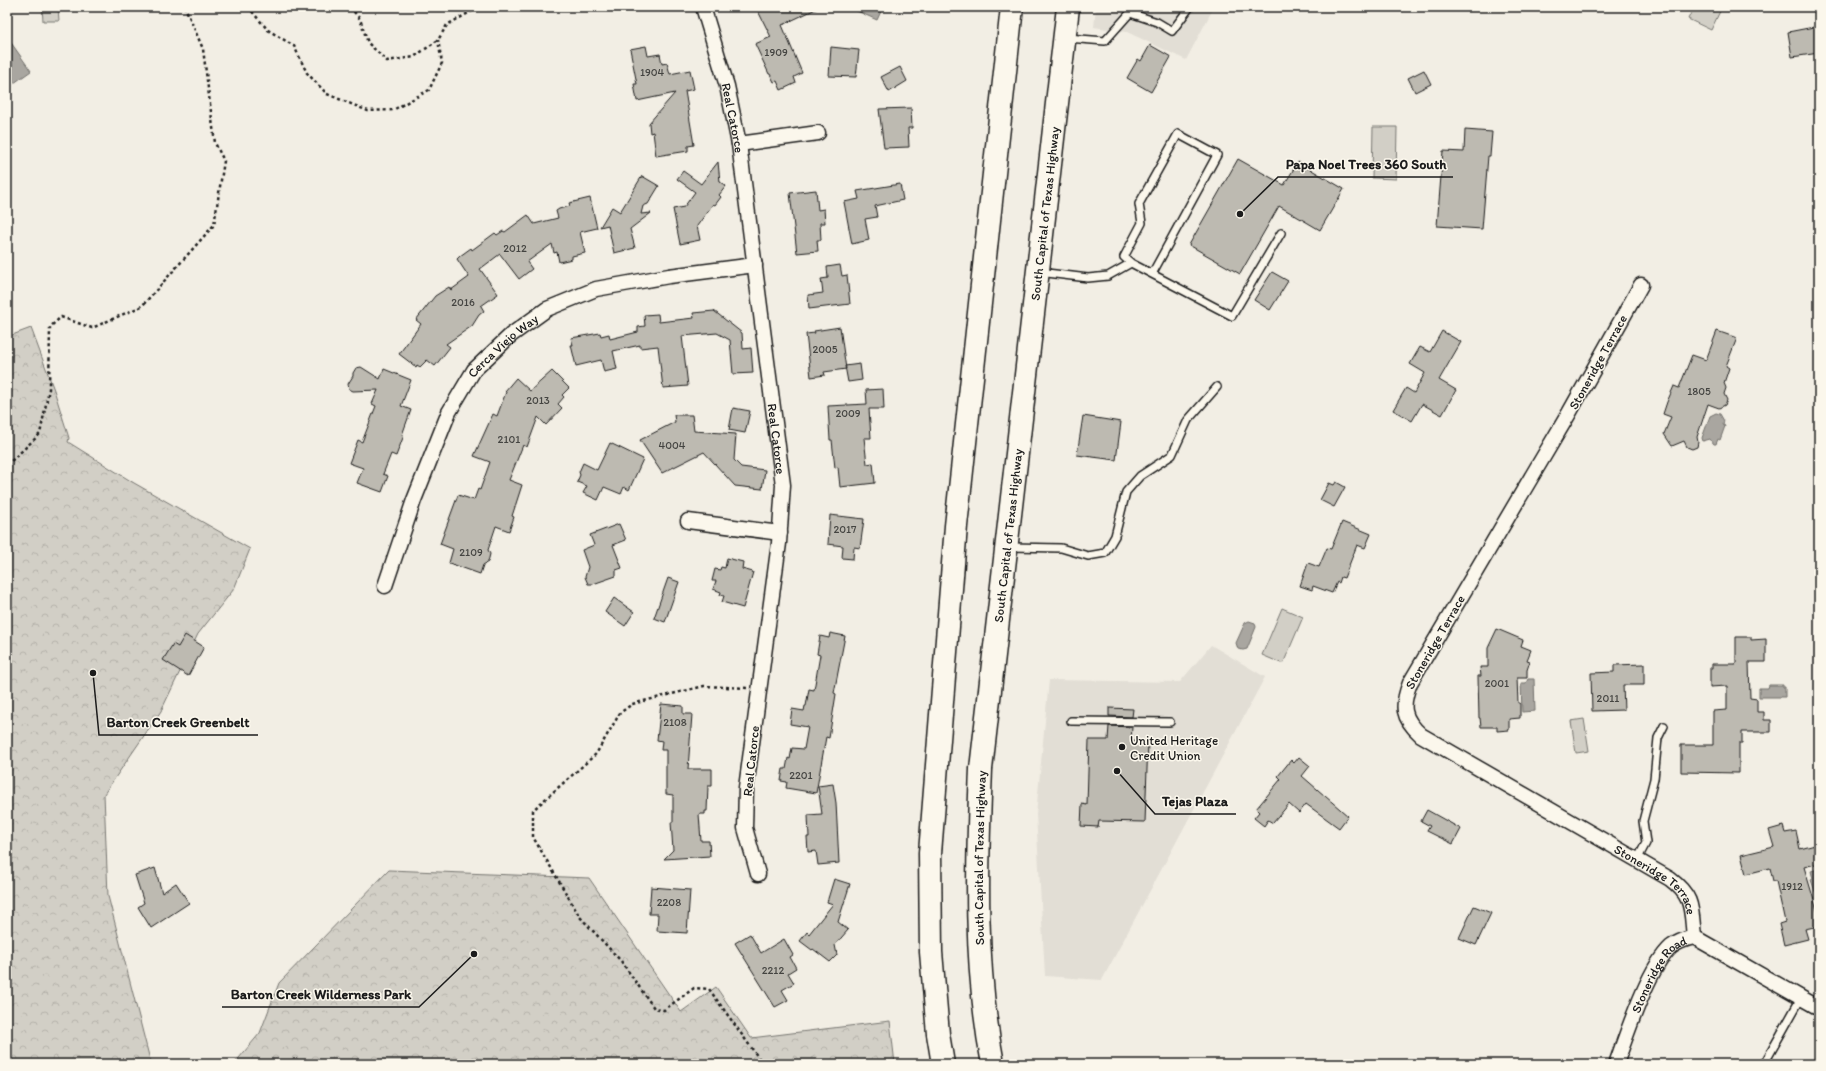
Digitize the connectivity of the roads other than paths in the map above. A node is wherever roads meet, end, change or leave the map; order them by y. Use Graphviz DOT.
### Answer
graph roads {
  1 [pos="702,7"];
  2 [pos="1012,7"];
  3 [pos="1068,7"];
  4 [pos="1190,7"];
  5 [pos="1129,10"];
  6 [pos="1064,38"];
  7 [pos="818,134"];
  8 [pos="739,144"];
  9 [pos="1281,233"];
  10 [pos="1131,263"];
  11 [pos="755,265"];
  12 [pos="1037,272"];
  13 [pos="1152,274"];
  14 [pos="1641,285"];
  15 [pos="1217,387"];
  16 [pos="688,521"];
  17 [pos="780,533"];
  18 [pos="1006,546"];
  19 [pos="386,586"];
  20 [pos="1071,721"];
  21 [pos="1170,722"];
  22 [pos="1664,726"];
  23 [pos="1637,860"];
  24 [pos="758,874"];
  25 [pos="1694,937"];
  26 [pos="1801,998"];
  27 [pos="1819,1008"];
  28 [pos="943,1064"];
  29 [pos="993,1064"];
  30 [pos="1616,1064"];
  31 [pos="1764,1064"];
  1 -- 8 [label="street, Real Catorce"];
  2 -- 28 [label="highway"];
  3 -- 6 [label="highway, South Capital of Texas Highway"];
  4 -- 5 [label="lane"];
  5 -- 6 [label="lane"];
  6 -- 12 [label="highway, South Capital of Texas Highway"];
  7 -- 8 [label="street"];
  8 -- 11 [label="street, Real Catorce"];
  9 -- 13 [label="lane"];
  10 -- 12 [label="lane"];
  10 -- 13 [label="lane"];
  10 -- 13 [label="lane"];
  11 -- 17 [label="street, Real Catorce"];
  11 -- 19 [label="street, Cerca Viejo Way"];
  12 -- 18 [label="highway, South Capital of Texas Highway"];
  14 -- 23 [label="street, Stoneridge Terrace"];
  15 -- 18 [label="lane"];
  16 -- 17 [label="street"];
  17 -- 24 [label="street, Real Catorce"];
  18 -- 29 [label="highway, South Capital of Texas Highway"];
  20 -- 21 [label="lane"];
  22 -- 23 [label="lane"];
  23 -- 25 [label="street, Stoneridge Terrace"];
  25 -- 26 [label="street, Stoneridge Road"];
  25 -- 30 [label="street, Stoneridge Road"];
  26 -- 27 [label="street, Stoneridge Road"];
  26 -- 31 [label="lane"];
}
